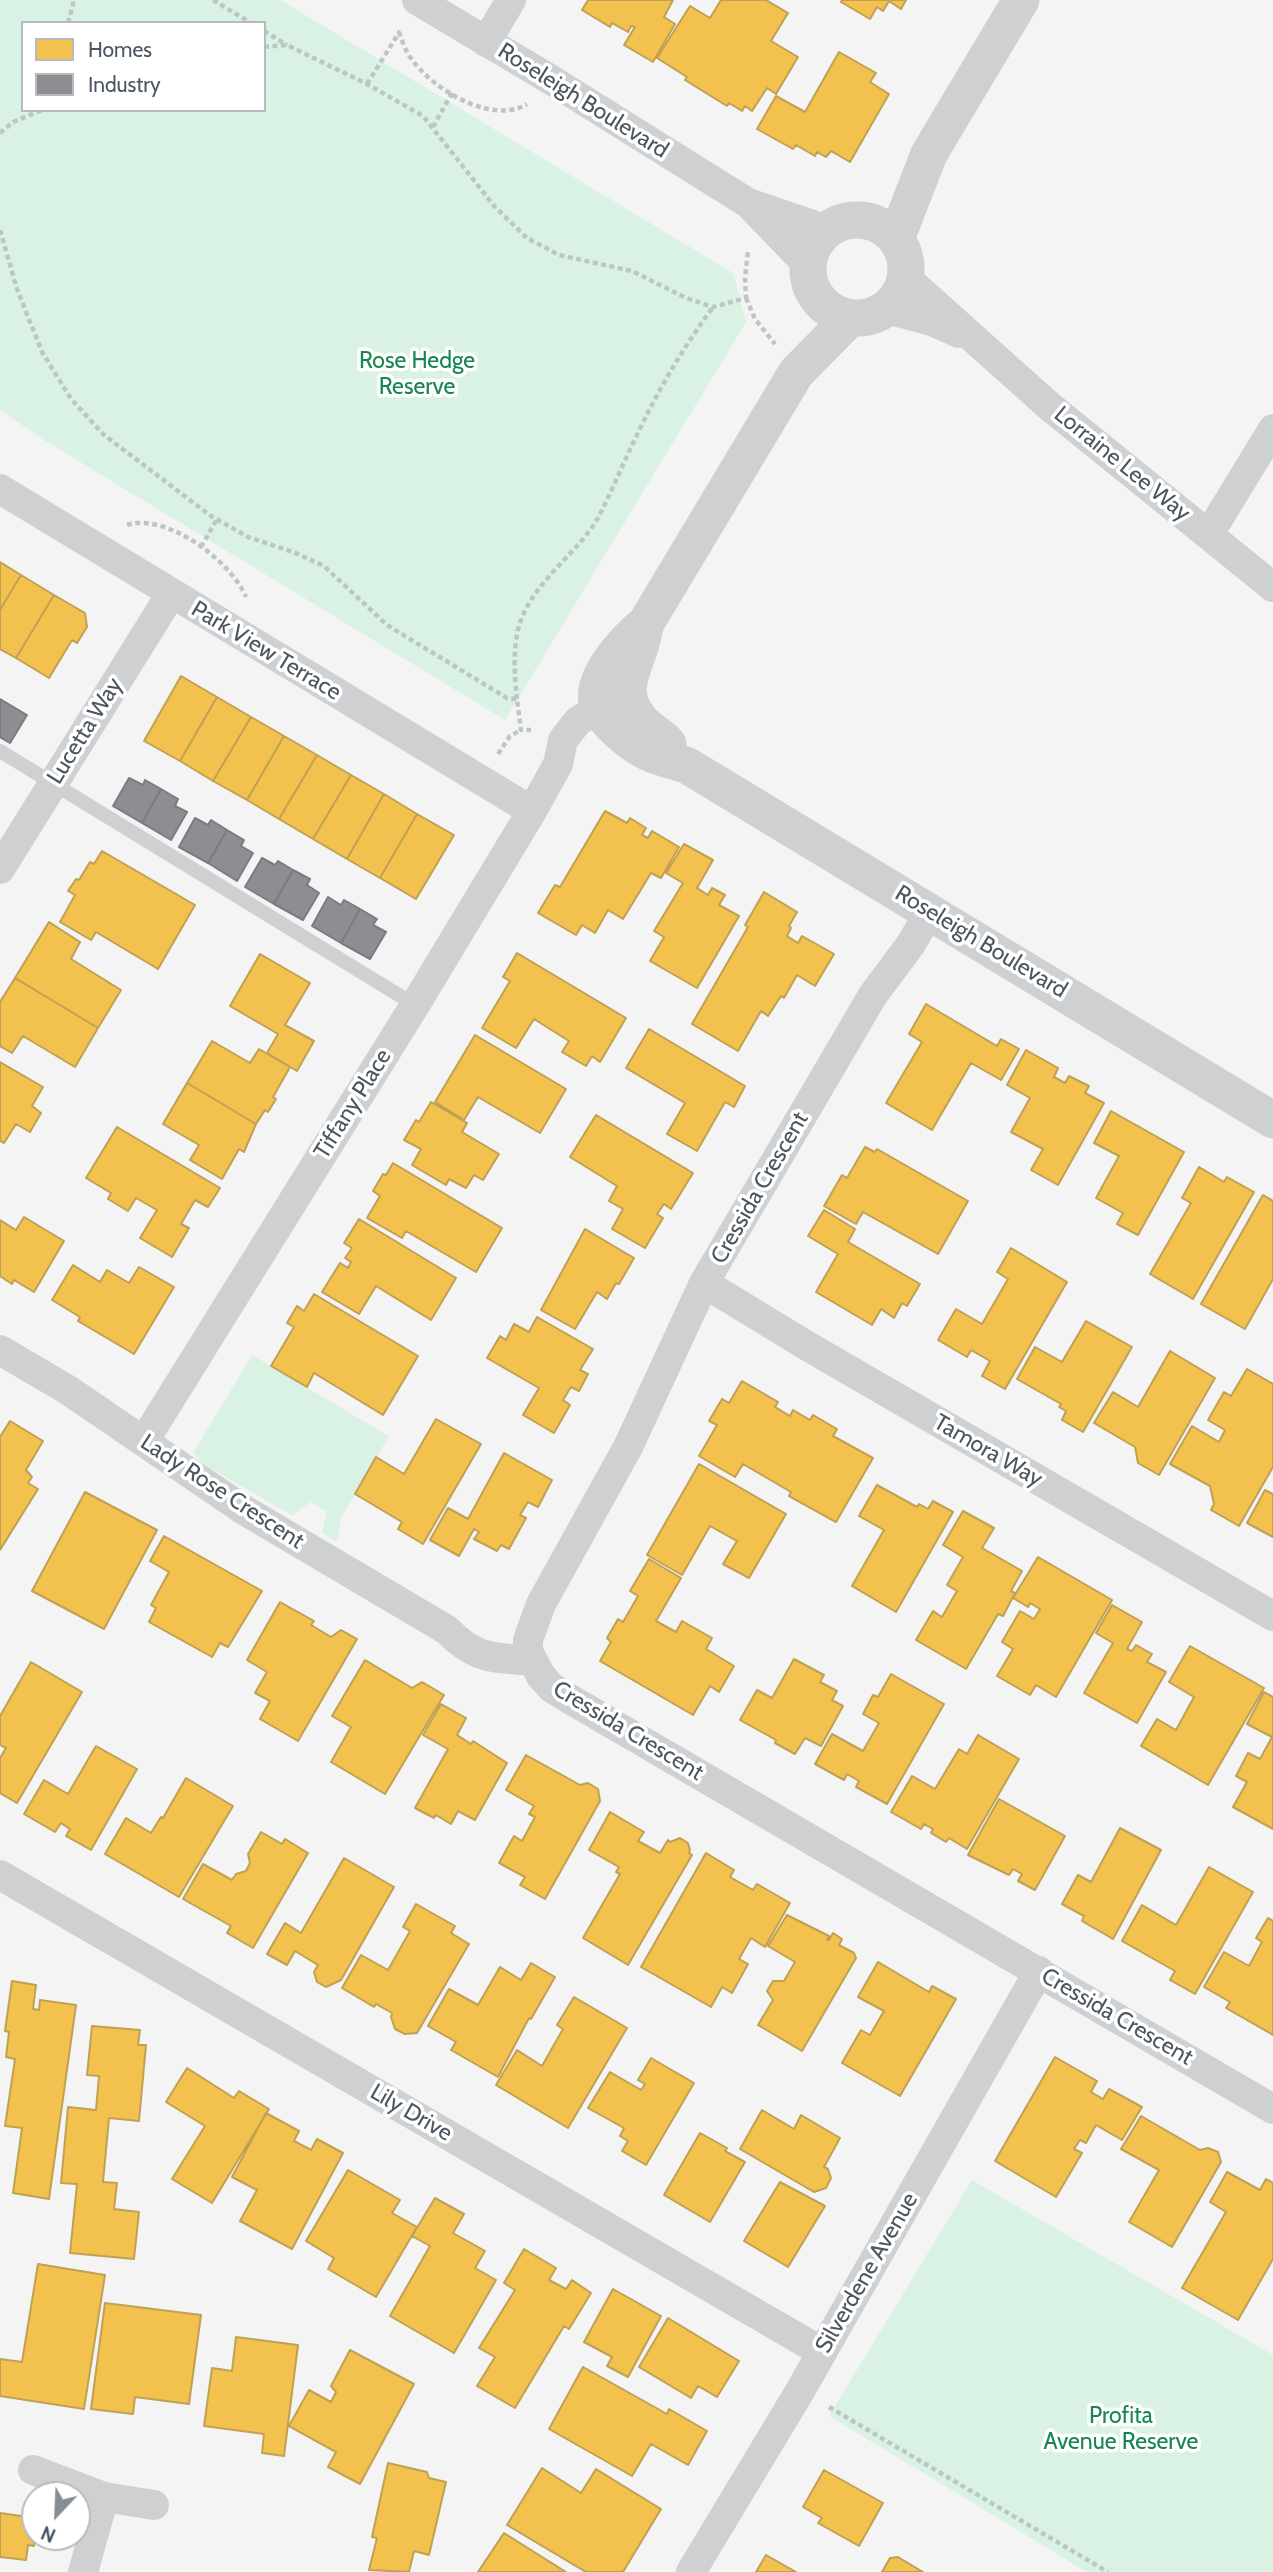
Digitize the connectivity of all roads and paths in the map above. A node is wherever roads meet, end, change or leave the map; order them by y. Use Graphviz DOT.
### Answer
graph roads {
  1 [pos="74,0"];
  2 [pos="213,0"];
  3 [pos="417,0"];
  4 [pos="511,0"];
  5 [pos="1021,0"];
  6 [pos="69,21"];
  7 [pos="248,21"];
  8 [pos="266,32"];
  9 [pos="399,33"];
  10 [pos="486,41"];
  11 [pos="287,45"];
  12 [pos="266,47"];
  13 [pos="548,78"];
  14 [pos="367,84"];
  15 [pos="452,93"];
  16 [pos="28,112"];
  17 [pos="37,112"];
  18 [pos="25,117"];
  19 [pos="432,127"];
  20 [pos="0,133"];
  21 [pos="929,154"];
  22 [pos="756,212"];
  23 [pos="863,220"];
  24 [pos="0,230"];
  25 [pos="827,230"];
  26 [pos="896,239"];
  27 [pos="807,264"];
  28 [pos="906,278"];
  29 [pos="746,298"];
  30 [pos="817,299"];
  31 [pos="713,307"];
  32 [pos="887,309"];
  33 [pos="850,318"];
  34 [pos="972,339"];
  35 [pos="797,366"];
  36 [pos="1273,429"];
  37 [pos="0,489"];
  38 [pos="217,519"];
  39 [pos="1209,534"];
  40 [pos="201,547"];
  41 [pos="101,551"];
  42 [pos="1273,587"];
  43 [pos="172,594"];
  44 [pos="235,632"];
  45 [pos="517,699"];
  46 [pos="613,711"];
  47 [pos="0,751"];
  48 [pos="560,752"];
  49 [pos="52,782"];
  50 [pos="532,811"];
  51 [pos="0,869"];
  52 [pos="922,906"];
  53 [pos="415,1005"];
  54 [pos="1273,1120"];
  55 [pos="704,1283"];
  56 [pos="0,1350"];
  57 [pos="144,1441"];
  58 [pos="1273,1616"];
  59 [pos="530,1651"];
  60 [pos="0,1875"];
  61 [pos="1039,1971"];
  62 [pos="1273,2109"];
  63 [pos="822,2352"];
  64 [pos="800,2391"];
  65 [pos="33,2470"];
  66 [pos="104,2497"];
  67 [pos="154,2505"];
  68 [pos="83,2572"];
  69 [pos="691,2572"];
  70 [pos="1108,2572"];
  1 -- 6 [label="path"];
  2 -- 7 [label="path"];
  3 -- 9 [label="path"];
  3 -- 10 [label="street, Roseleigh Boulevard"];
  4 -- 10 [label="street"];
  5 -- 21 [label="street"];
  8 -- 11 [label="path"];
  9 -- 14 [label="path"];
  9 -- 15 [label="path"];
  10 -- 13 [label="street, Roseleigh Boulevard"];
  11 -- 12 [label="path"];
  11 -- 14 [label="path"];
  13 -- 15 [label="path"];
  13 -- 22 [label="street, Roseleigh Boulevard"];
  14 -- 19 [label="path"];
  15 -- 19 [label="path"];
  16 -- 18 [label="path"];
  17 -- 18 [label="path"];
  18 -- 20 [label="path"];
  19 -- 31 [label="path"];
  21 -- 23 [label="street"];
  21 -- 26 [label="street"];
  22 -- 25 [label="street, Roseleigh Boulevard"];
  22 -- 27 [label="street, Roseleigh Boulevard"];
  22 -- 29 [label="path"];
  23 -- 25 [label="street"];
  23 -- 26 [label="street"];
  24 -- 38 [label="path"];
  25 -- 27 [label="street"];
  26 -- 28 [label="street"];
  27 -- 30 [label="street"];
  28 -- 32 [label="street"];
  28 -- 34 [label="street, Lorraine Lee Way"];
  29 -- 31 [label="path"];
  29 -- 35 [label="path"];
  30 -- 33 [label="street"];
  30 -- 35 [label="street"];
  31 -- 45 [label="path"];
  32 -- 33 [label="street"];
  32 -- 34 [label="street, Lorraine Lee Way"];
  33 -- 35 [label="street"];
  34 -- 39 [label="street, Lorraine Lee Way"];
  35 -- 46 [label="street"];
  36 -- 39 [label="street"];
  37 -- 41 [label="street, Park View Terrace"];
  38 -- 40 [label="path"];
  38 -- 45 [label="path"];
  39 -- 42 [label="street, Lorraine Lee Way"];
  40 -- 41 [label="path"];
  40 -- 44 [label="path"];
  41 -- 43 [label="street, Park View Terrace"];
  43 -- 44 [label="street, Park View Terrace"];
  43 -- 49 [label="street, Lucetta Way"];
  44 -- 50 [label="street, Park View Terrace"];
  45 -- 48 [label="path"];
  46 -- 48 [label="street, Tiffany Place"];
  46 -- 52 [label="street, Roseleigh Boulevard"];
  47 -- 49 [label="lane"];
  48 -- 50 [label="street, Tiffany Place"];
  49 -- 51 [label="street, Lucetta Way"];
  49 -- 53 [label="lane"];
  50 -- 53 [label="street, Tiffany Place"];
  52 -- 54 [label="street, Roseleigh Boulevard"];
  52 -- 55 [label="street, Cressida Crescent"];
  53 -- 57 [label="street, Tiffany Place"];
  55 -- 58 [label="street, Tamora Way"];
  55 -- 59 [label="street, Cressida Crescent"];
  56 -- 57 [label="street, Lady Rose Crescent"];
  57 -- 59 [label="street, Lady Rose Crescent"];
  59 -- 61 [label="street, Cressida Crescent"];
  60 -- 63 [label="street, Lily Drive"];
  61 -- 62 [label="street, Cressida Crescent"];
  61 -- 63 [label="street, Silverdene Avenue"];
  63 -- 64 [label="street, Silverdene Avenue"];
  64 -- 69 [label="street, Silverdene Avenue"];
  64 -- 70 [label="path"];
  65 -- 66 [label="street"];
  66 -- 67 [label="street"];
  66 -- 68 [label="street"];
}
